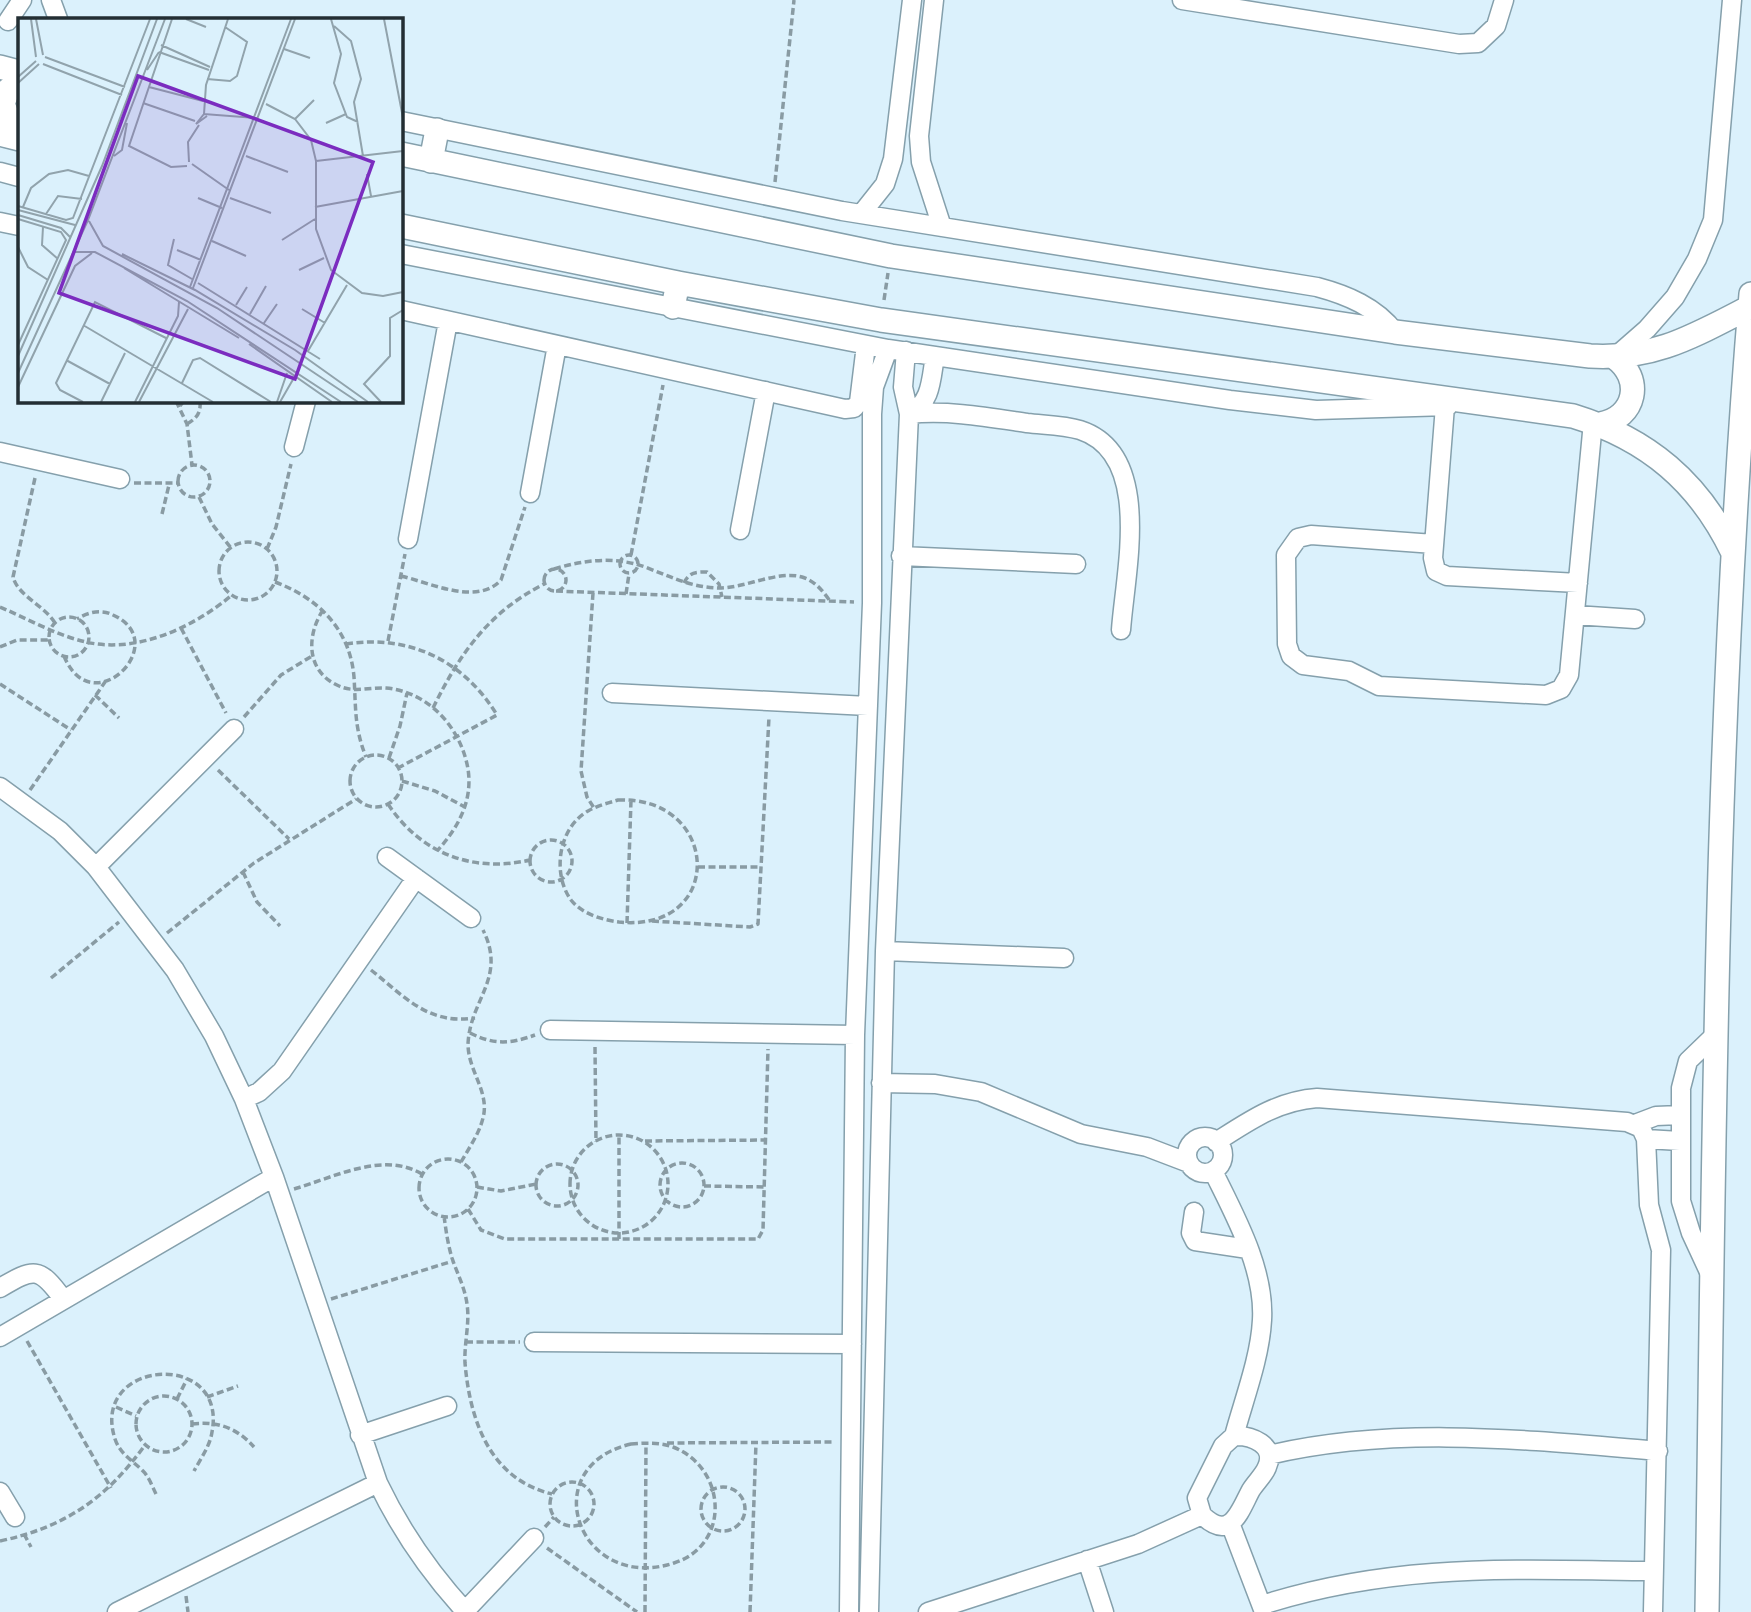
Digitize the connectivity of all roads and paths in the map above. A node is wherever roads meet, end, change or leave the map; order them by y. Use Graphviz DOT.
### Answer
graph roads {
  1 [pos="22,0"];
  2 [pos="51,0"];
  3 [pos="794,0"];
  4 [pos="912,0"];
  5 [pos="934,0"];
  6 [pos="1182,0"];
  7 [pos="1504,0"];
  8 [pos="1732,0"];
  9 [pos="58,18"];
  10 [pos="9,22"];
  11 [pos="0,67"];
  12 [pos="18,72"];
  13 [pos="18,85"];
  14 [pos="402,121"];
  15 [pos="18,122"];
  16 [pos="437,130"];
  17 [pos="0,134"];
  18 [pos="18,139"];
  19 [pos="402,154"];
  20 [pos="431,161"];
  21 [pos="0,172"];
  22 [pos="18,177"];
  23 [pos="773,198"];
  24 [pos="862,213"];
  25 [pos="0,222"];
  26 [pos="18,226"];
  27 [pos="402,226"];
  28 [pos="942,227"];
  29 [pos="402,254"];
  30 [pos="891,256"];
  31 [pos="678,283"];
  32 [pos="1751,300"];
  33 [pos="673,307"];
  34 [pos="402,310"];
  35 [pos="881,320"];
  36 [pos="448,321"];
  37 [pos="1395,332"];
  38 [pos="557,345"];
  39 [pos="866,345"];
  40 [pos="888,349"];
  41 [pos="906,351"];
  42 [pos="935,356"];
  43 [pos="1614,357"];
  44 [pos="666,369"];
  45 [pos="766,391"];
  46 [pos="177,402"];
  47 [pos="183,402"];
  48 [pos="200,402"];
  49 [pos="306,402"];
  50 [pos="1487,403"];
  51 [pos="1445,406"];
  52 [pos="180,407"];
  53 [pos="909,414"];
  54 [pos="1596,423"];
  55 [pos="187,424"];
  56 [pos="295,447"];
  57 [pos="0,452"];
  58 [pos="39,460"];
  59 [pos="192,465"];
  60 [pos="120,479"];
  61 [pos="178,483"];
  62 [pos="169,484"];
  63 [pos="530,493"];
  64 [pos="199,496"];
  65 [pos="162,514"];
  66 [pos="740,530"];
  67 [pos="408,539"];
  68 [pos="1434,544"];
  69 [pos="231,548"];
  70 [pos="267,549"];
  71 [pos="1733,553"];
  72 [pos="631,555"];
  73 [pos="901,556"];
  74 [pos="620,562"];
  75 [pos="1076,564"];
  76 [pos="639,566"];
  77 [pos="554,569"];
  78 [pos="629,574"];
  79 [pos="401,576"];
  80 [pos="275,582"];
  81 [pos="544,583"];
  82 [pos="684,583"];
  83 [pos="1578,583"];
  84 [pos="720,588"];
  85 [pos="556,591"];
  86 [pos="593,593"];
  87 [pos="626,594"];
  88 [pos="232,595"];
  89 [pos="722,597"];
  90 [pos="830,601"];
  91 [pos="872,603"];
  92 [pos="0,607"];
  93 [pos="323,610"];
  94 [pos="1575,615"];
  95 [pos="77,619"];
  96 [pos="1635,619"];
  97 [pos="55,623"];
  98 [pos="181,628"];
  99 [pos="51,629"];
  100 [pos="1121,630"];
  101 [pos="49,640"];
  102 [pos="134,641"];
  103 [pos="88,642"];
  104 [pos="388,642"];
  105 [pos="346,644"];
  106 [pos="0,647"];
  107 [pos="64,656"];
  108 [pos="312,656"];
  109 [pos="454,666"];
  110 [pos="104,682"];
  111 [pos="0,684"];
  112 [pos="354,690"];
  113 [pos="407,693"];
  114 [pos="612,693"];
  115 [pos="95,695"];
  116 [pos="769,701"];
  117 [pos="868,706"];
  118 [pos="433,708"];
  119 [pos="119,718"];
  120 [pos="234,729"];
  121 [pos="71,730"];
  122 [pos="458,736"];
  123 [pos="205,757"];
  124 [pos="366,757"];
  125 [pos="389,758"];
  126 [pos="398,768"];
  127 [pos="402,781"];
  128 [pos="0,787"];
  129 [pos="356,799"];
  130 [pos="631,800"];
  131 [pos="22,802"];
  132 [pos="388,804"];
  133 [pos="465,807"];
  134 [pos="594,808"];
  135 [pos="289,839"];
  136 [pos="563,843"];
  137 [pos="437,851"];
  138 [pos="387,857"];
  139 [pos="530,860"];
  140 [pos="96,867"];
  141 [pos="698,867"];
  142 [pos="761,867"];
  143 [pos="243,872"];
  144 [pos="416,878"];
  145 [pos="561,879"];
  146 [pos="131,912"];
  147 [pos="471,918"];
  148 [pos="649,921"];
  149 [pos="627,923"];
  150 [pos="280,926"];
  151 [pos="155,944"];
  152 [pos="885,951"];
  153 [pos="1065,958"];
  154 [pos="359,961"];
  155 [pos="51,978"];
  156 [pos="475,1018"];
  157 [pos="550,1030"];
  158 [pos="595,1031"];
  159 [pos="470,1033"];
  160 [pos="768,1033"];
  161 [pos="1716,1034"];
  162 [pos="855,1035"];
  163 [pos="881,1083"];
  164 [pos="244,1099"];
  165 [pos="1680,1115"];
  166 [pos="1635,1124"];
  167 [pos="620,1136"];
  168 [pos="1197,1139"];
  169 [pos="1646,1139"];
  170 [pos="766,1140"];
  171 [pos="643,1141"];
  172 [pos="1680,1141"];
  173 [pos="596,1142"];
  174 [pos="1216,1142"];
  175 [pos="1147,1147"];
  176 [pos="461,1162"];
  177 [pos="1189,1163"];
  178 [pos="667,1168"];
  179 [pos="572,1169"];
  180 [pos="1213,1171"];
  181 [pos="422,1174"];
  182 [pos="536,1184"];
  183 [pos="277,1185"];
  184 [pos="704,1186"];
  185 [pos="765,1186"];
  186 [pos="477,1187"];
  187 [pos="572,1200"];
  188 [pos="666,1201"];
  189 [pos="468,1209"];
  190 [pos="1194,1212"];
  191 [pos="444,1216"];
  192 [pos="619,1232"];
  193 [pos="619,1239"];
  194 [pos="1248,1249"];
  195 [pos="453,1261"];
  196 [pos="1712,1279"];
  197 [pos="0,1288"];
  198 [pos="63,1300"];
  199 [pos="316,1303"];
  200 [pos="19,1325"];
  201 [pos="0,1337"];
  202 [pos="466,1342"];
  203 [pos="534,1342"];
  204 [pos="852,1344"];
  205 [pos="187,1378"];
  206 [pos="238,1386"];
  207 [pos="206,1397"];
  208 [pos="177,1399"];
  209 [pos="447,1406"];
  210 [pos="115,1407"];
  211 [pos="136,1416"];
  212 [pos="214,1423"];
  213 [pos="192,1424"];
  214 [pos="360,1435"];
  215 [pos="1234,1436"];
  216 [pos="850,1442"];
  217 [pos="646,1443"];
  218 [pos="756,1443"];
  219 [pos="656,1444"];
  220 [pos="145,1445"];
  221 [pos="254,1447"];
  222 [pos="1658,1451"];
  223 [pos="1269,1455"];
  224 [pos="132,1463"];
  225 [pos="194,1471"];
  226 [pos="378,1483"];
  227 [pos="580,1484"];
  228 [pos="111,1488"];
  229 [pos="713,1489"];
  230 [pos="0,1492"];
  231 [pos="156,1494"];
  232 [pos="552,1494"];
  233 [pos="1202,1515"];
  234 [pos="15,1517"];
  235 [pos="1230,1523"];
  236 [pos="579,1524"];
  237 [pos="713,1528"];
  238 [pos="534,1538"];
  239 [pos="0,1541"];
  240 [pos="1087,1560"];
  241 [pos="645,1567"];
  242 [pos="1654,1571"];
  243 [pos="1263,1608"];
  244 [pos="117,1612"];
  245 [pos="466,1612"];
  246 [pos="637,1612"];
  247 [pos="645,1612"];
  248 [pos="750,1612"];
  249 [pos="849,1612"];
  250 [pos="869,1612"];
  251 [pos="928,1612"];
  252 [pos="1104,1612"];
  253 [pos="1653,1612"];
  254 [pos="1707,1612"];
  1 -- 10 [label="street"];
  2 -- 9 [label="street"];
  3 -- 23 [label="path"];
  4 -- 24 [label="street"];
  5 -- 28 [label="street"];
  6 -- 7 [label="street"];
  8 -- 43 [label="street"];
  11 -- 12 [label="main road"];
  13 -- 15 [label="main road"];
  14 -- 16 [label="street"];
  16 -- 20 [label="main road"];
  16 -- 23 [label="street"];
  17 -- 18 [label="main road"];
  19 -- 20 [label="main road"];
  20 -- 30 [label="main road"];
  21 -- 22 [label="street"];
  23 -- 24 [label="street"];
  24 -- 28 [label="street"];
  25 -- 26 [label="street"];
  27 -- 31 [label="main road"];
  28 -- 37 [label="street"];
  29 -- 33 [label="street"];
  30 -- 35 [label="path"];
  30 -- 37 [label="main road"];
  31 -- 33 [label="main road"];
  31 -- 35 [label="main road"];
  32 -- 43 [label="main road"];
  32 -- 71 [label="main road"];
  33 -- 39 [label="street"];
  34 -- 36 [label="street"];
  35 -- 50 [label="main road"];
  36 -- 38 [label="street"];
  36 -- 67 [label="street"];
  37 -- 43 [label="main road"];
  38 -- 44 [label="street"];
  38 -- 63 [label="street"];
  39 -- 40 [label="street"];
  39 -- 45 [label="street"];
  40 -- 41 [label="street"];
  40 -- 91 [label="street"];
  41 -- 42 [label="street"];
  41 -- 53 [label="street"];
  42 -- 51 [label="street"];
  42 -- 53 [label="street"];
  43 -- 54 [label="main road"];
  44 -- 45 [label="street"];
  44 -- 72 [label="path"];
  45 -- 66 [label="street"];
  46 -- 52 [label="path"];
  47 -- 52 [label="path"];
  48 -- 55 [label="path"];
  49 -- 56 [label="street"];
  50 -- 51 [label="street"];
  50 -- 54 [label="main road"];
  51 -- 68 [label="street"];
  52 -- 55 [label="path"];
  53 -- 73 [label="street"];
  53 -- 100 [label="street"];
  54 -- 71 [label="main road"];
  54 -- 83 [label="street"];
  55 -- 59 [label="path"];
  56 -- 70 [label="path"];
  57 -- 58 [label="street"];
  58 -- 60 [label="street"];
  58 -- 97 [label="path"];
  59 -- 61 [label="path"];
  59 -- 64 [label="path"];
  60 -- 62 [label="path"];
  61 -- 62 [label="path"];
  61 -- 64 [label="path"];
  62 -- 65 [label="path"];
  63 -- 79 [label="path"];
  64 -- 69 [label="path"];
  67 -- 79 [label="path"];
  68 -- 83 [label="street"];
  68 -- 94 [label="street"];
  69 -- 70 [label="path"];
  69 -- 88 [label="path"];
  70 -- 80 [label="path"];
  71 -- 161 [label="main road"];
  72 -- 74 [label="path"];
  72 -- 76 [label="path"];
  73 -- 75 [label="street"];
  73 -- 152 [label="street"];
  74 -- 76 [label="path"];
  74 -- 77 [label="path"];
  74 -- 78 [label="path"];
  76 -- 78 [label="path"];
  76 -- 82 [label="path"];
  77 -- 81 [label="path"];
  77 -- 85 [label="path"];
  78 -- 87 [label="path"];
  79 -- 104 [label="path"];
  80 -- 88 [label="path"];
  80 -- 93 [label="path"];
  81 -- 85 [label="path"];
  81 -- 109 [label="path"];
  82 -- 84 [label="path"];
  82 -- 84 [label="path"];
  83 -- 94 [label="street"];
  84 -- 89 [label="path"];
  84 -- 90 [label="path"];
  85 -- 86 [label="path"];
  86 -- 87 [label="path"];
  86 -- 134 [label="path"];
  87 -- 89 [label="path"];
  88 -- 98 [label="path"];
  89 -- 90 [label="path"];
  90 -- 91 [label="path"];
  91 -- 117 [label="street"];
  92 -- 99 [label="path"];
  93 -- 105 [label="path"];
  93 -- 108 [label="path"];
  94 -- 96 [label="street"];
  95 -- 97 [label="path"];
  95 -- 102 [label="path"];
  95 -- 103 [label="path"];
  97 -- 99 [label="path"];
  98 -- 102 [label="path"];
  98 -- 120 [label="path"];
  99 -- 101 [label="path"];
  99 -- 103 [label="path"];
  101 -- 106 [label="path"];
  101 -- 107 [label="path"];
  102 -- 103 [label="path"];
  102 -- 110 [label="path"];
  103 -- 107 [label="path"];
  104 -- 105 [label="path"];
  104 -- 109 [label="path"];
  105 -- 112 [label="path"];
  107 -- 110 [label="path"];
  108 -- 112 [label="path"];
  108 -- 120 [label="path"];
  109 -- 118 [label="path"];
  109 -- 122 [label="path"];
  110 -- 115 [label="path"];
  111 -- 121 [label="path"];
  112 -- 113 [label="path"];
  112 -- 124 [label="path"];
  113 -- 118 [label="path"];
  113 -- 125 [label="path"];
  114 -- 116 [label="street"];
  115 -- 119 [label="path"];
  115 -- 121 [label="path"];
  116 -- 117 [label="street"];
  116 -- 142 [label="path"];
  117 -- 162 [label="street"];
  118 -- 122 [label="path"];
  120 -- 123 [label="street"];
  121 -- 131 [label="path"];
  122 -- 126 [label="path"];
  122 -- 133 [label="path"];
  123 -- 135 [label="path"];
  123 -- 140 [label="street"];
  124 -- 125 [label="path"];
  124 -- 129 [label="path"];
  125 -- 126 [label="path"];
  126 -- 127 [label="path"];
  127 -- 132 [label="path"];
  127 -- 133 [label="path"];
  128 -- 131 [label="street"];
  129 -- 132 [label="path"];
  129 -- 135 [label="path"];
  130 -- 134 [label="path"];
  130 -- 141 [label="path"];
  130 -- 149 [label="path"];
  131 -- 140 [label="street"];
  132 -- 137 [label="path"];
  133 -- 137 [label="path"];
  134 -- 136 [label="path"];
  135 -- 143 [label="path"];
  136 -- 139 [label="path"];
  136 -- 145 [label="path"];
  136 -- 145 [label="path"];
  137 -- 139 [label="path"];
  138 -- 144 [label="street"];
  139 -- 145 [label="path"];
  140 -- 146 [label="street"];
  141 -- 142 [label="path"];
  141 -- 148 [label="path"];
  142 -- 148 [label="path"];
  143 -- 150 [label="path"];
  143 -- 151 [label="path"];
  144 -- 147 [label="street"];
  144 -- 154 [label="street"];
  145 -- 149 [label="path"];
  146 -- 151 [label="street"];
  146 -- 155 [label="path"];
  147 -- 156 [label="path"];
  148 -- 149 [label="path"];
  151 -- 164 [label="street"];
  152 -- 153 [label="street"];
  152 -- 163 [label="street"];
  154 -- 156 [label="path"];
  154 -- 164 [label="street"];
  156 -- 159 [label="path"];
  157 -- 158 [label="street"];
  157 -- 159 [label="path"];
  158 -- 160 [label="street"];
  158 -- 173 [label="path"];
  159 -- 176 [label="path"];
  160 -- 162 [label="street"];
  160 -- 170 [label="path"];
  161 -- 165 [label="street"];
  161 -- 196 [label="main road"];
  162 -- 204 [label="street"];
  163 -- 175 [label="street"];
  163 -- 250 [label="street"];
  164 -- 183 [label="street"];
  165 -- 166 [label="street"];
  165 -- 172 [label="street"];
  166 -- 169 [label="street"];
  166 -- 174 [label="street"];
  167 -- 171 [label="path"];
  167 -- 173 [label="path"];
  167 -- 192 [label="path"];
  168 -- 174 [label="street"];
  168 -- 175 [label="street"];
  168 -- 177 [label="street"];
  169 -- 172 [label="street"];
  169 -- 222 [label="street"];
  170 -- 171 [label="path"];
  170 -- 185 [label="path"];
  171 -- 178 [label="path"];
  172 -- 196 [label="street"];
  173 -- 179 [label="path"];
  174 -- 180 [label="street"];
  175 -- 177 [label="street"];
  176 -- 181 [label="path"];
  176 -- 186 [label="path"];
  177 -- 180 [label="street"];
  178 -- 184 [label="path"];
  178 -- 188 [label="path"];
  178 -- 188 [label="path"];
  179 -- 182 [label="path"];
  179 -- 187 [label="path"];
  179 -- 187 [label="path"];
  180 -- 194 [label="street"];
  181 -- 183 [label="path"];
  181 -- 191 [label="path"];
  182 -- 186 [label="path"];
  182 -- 187 [label="path"];
  183 -- 198 [label="street"];
  183 -- 199 [label="street"];
  184 -- 185 [label="path"];
  184 -- 188 [label="path"];
  185 -- 193 [label="path"];
  186 -- 189 [label="path"];
  187 -- 192 [label="path"];
  188 -- 192 [label="path"];
  189 -- 191 [label="path"];
  189 -- 193 [label="path"];
  190 -- 194 [label="street"];
  191 -- 195 [label="path"];
  192 -- 193 [label="path"];
  194 -- 215 [label="street"];
  195 -- 199 [label="path"];
  195 -- 202 [label="path"];
  196 -- 254 [label="main road"];
  197 -- 198 [label="street"];
  198 -- 200 [label="street"];
  199 -- 214 [label="street"];
  200 -- 201 [label="street"];
  200 -- 228 [label="path"];
  202 -- 203 [label="path"];
  202 -- 232 [label="path"];
  203 -- 204 [label="street"];
  204 -- 216 [label="street"];
  205 -- 207 [label="path"];
  205 -- 208 [label="path"];
  205 -- 210 [label="path"];
  206 -- 207 [label="path"];
  207 -- 212 [label="path"];
  208 -- 211 [label="path"];
  208 -- 213 [label="path"];
  209 -- 214 [label="street"];
  210 -- 211 [label="path"];
  210 -- 224 [label="path"];
  211 -- 220 [label="path"];
  212 -- 213 [label="path"];
  212 -- 221 [label="path"];
  212 -- 225 [label="path"];
  213 -- 220 [label="path"];
  214 -- 226 [label="street"];
  215 -- 223 [label="street"];
  215 -- 233 [label="street"];
  216 -- 218 [label="path"];
  216 -- 249 [label="street"];
  217 -- 219 [label="path"];
  217 -- 227 [label="path"];
  217 -- 241 [label="path"];
  218 -- 219 [label="path"];
  218 -- 248 [label="path"];
  219 -- 229 [label="path"];
  220 -- 224 [label="path"];
  222 -- 223 [label="street"];
  222 -- 242 [label="street"];
  223 -- 235 [label="street"];
  224 -- 228 [label="path"];
  224 -- 231 [label="path"];
  226 -- 244 [label="street"];
  226 -- 245 [label="street"];
  227 -- 232 [label="path"];
  227 -- 236 [label="path"];
  227 -- 236 [label="path"];
  228 -- 239 [label="path"];
  229 -- 237 [label="path"];
  229 -- 237 [label="path"];
  229 -- 237 [label="path"];
  230 -- 234 [label="street"];
  232 -- 236 [label="path"];
  233 -- 235 [label="street"];
  233 -- 240 [label="street"];
  235 -- 243 [label="street"];
  236 -- 241 [label="path"];
  237 -- 241 [label="path"];
  238 -- 245 [label="street"];
  238 -- 246 [label="path"];
  240 -- 251 [label="street"];
  240 -- 252 [label="street"];
  241 -- 247 [label="path"];
  242 -- 243 [label="street"];
  242 -- 253 [label="street"];
}
